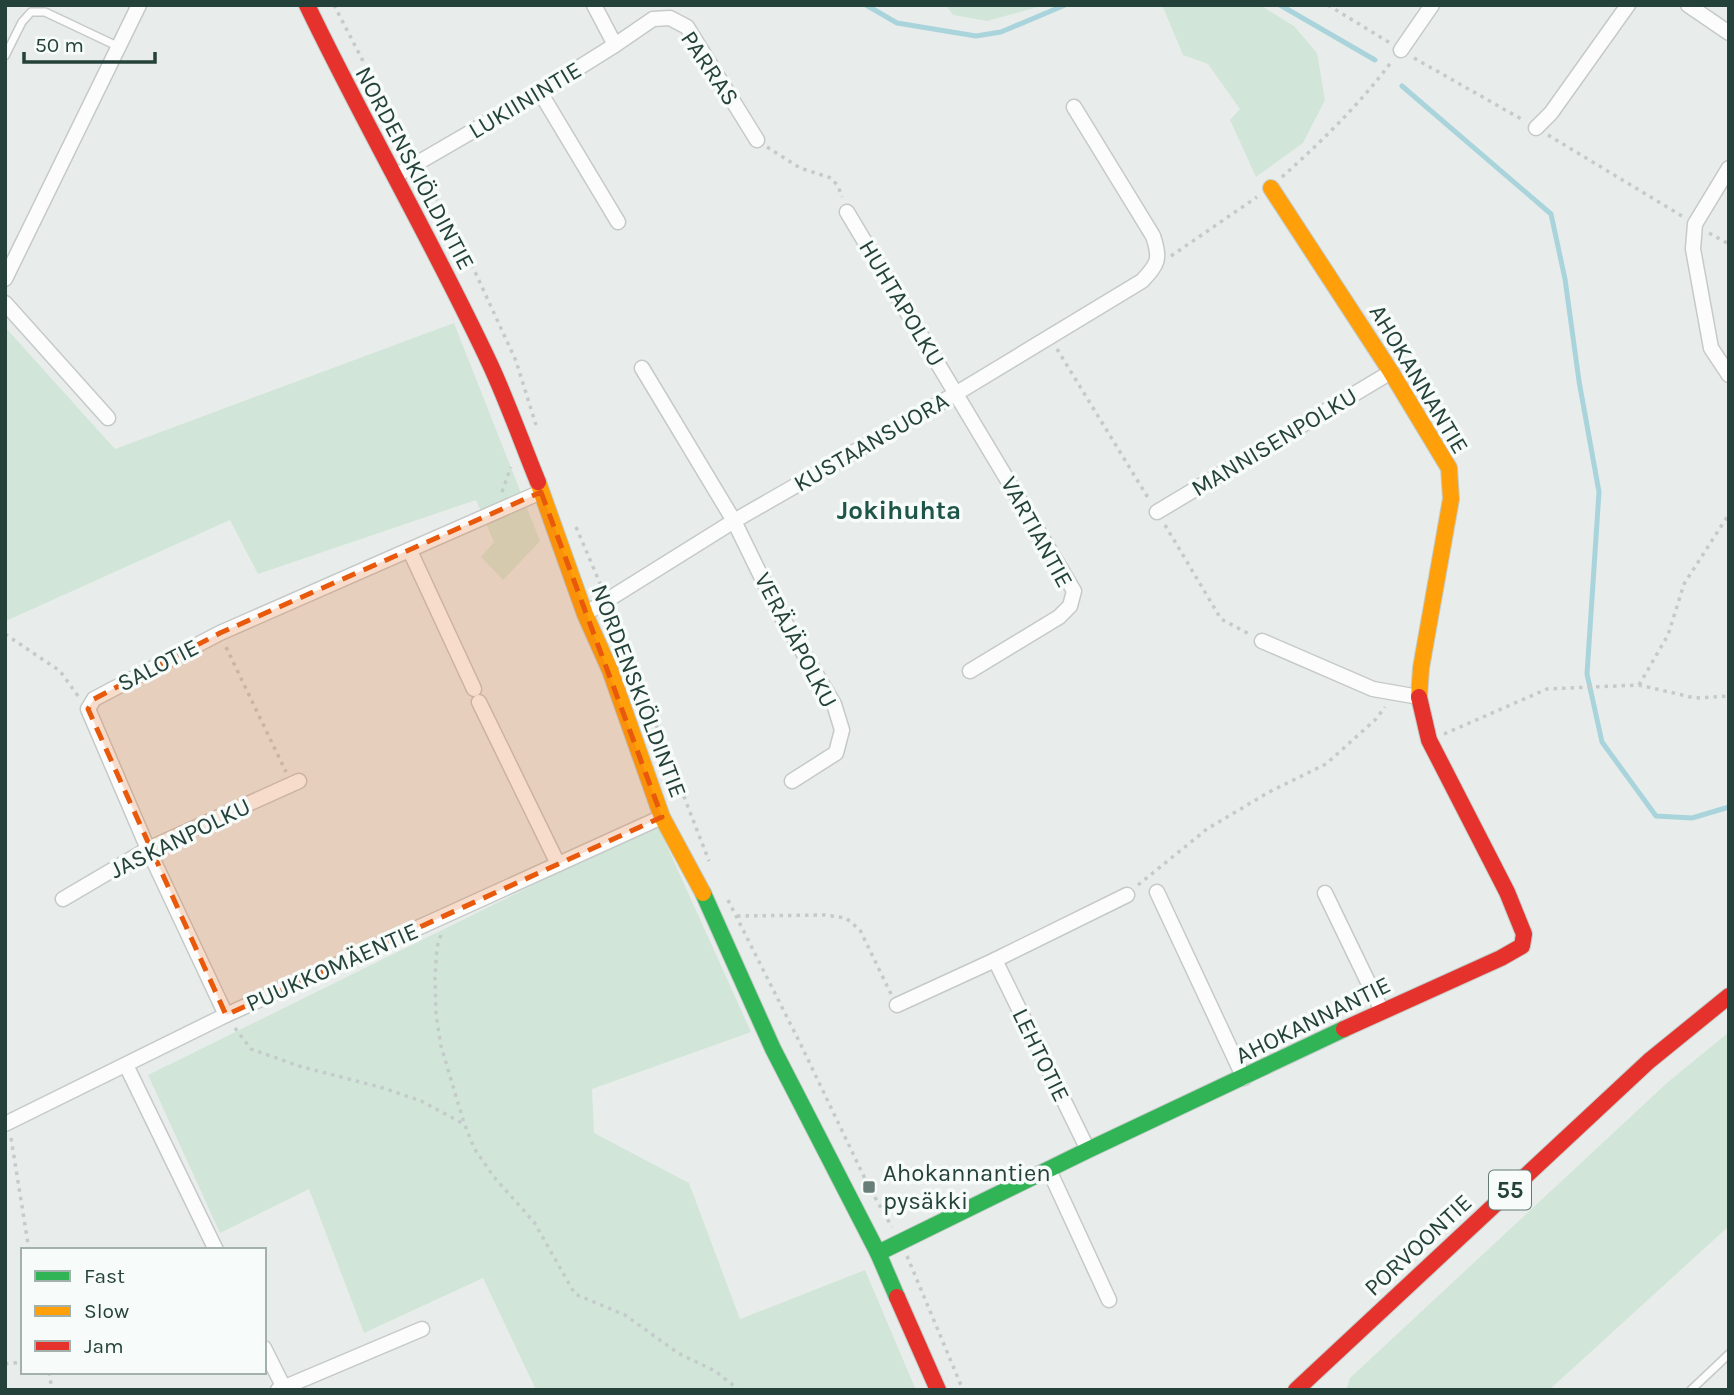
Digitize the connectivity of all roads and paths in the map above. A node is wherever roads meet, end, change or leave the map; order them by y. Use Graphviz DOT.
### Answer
graph roads {
  1 [pos="307,5"];
  2 [pos="334,5"];
  3 [pos="594,5"];
  4 [pos="1432,5"];
  5 [pos="1628,5"];
  6 [pos="1688,5"];
  7 [pos="136,6"];
  8 [pos="1729,33"];
  9 [pos="615,45"];
  10 [pos="117,46"];
  11 [pos="1401,50"];
  12 [pos="5,55"];
  13 [pos="1390,64"];
  14 [pos="1372,88"];
  15 [pos="540,92"];
  16 [pos="1074,107"];
  17 [pos="1536,128"];
  18 [pos="757,140"];
  19 [pos="417,165"];
  20 [pos="1729,168"];
  21 [pos="395,176"];
  22 [pos="1270,188"];
  23 [pos="847,212"];
  24 [pos="618,222"];
  25 [pos="5,279"];
  26 [pos="5,303"];
  27 [pos="1049,336"];
  28 [pos="642,368"];
  29 [pos="1391,372"];
  30 [pos="1729,375"];
  31 [pos="957,393"];
  32 [pos="108,418"];
  33 [pos="538,432"];
  34 [pos="526,452"];
  35 [pos="541,492"];
  36 [pos="1157,512"];
  37 [pos="494,513"];
  38 [pos="1729,514"];
  39 [pos="571,516"];
  40 [pos="734,521"];
  41 [pos="410,551"];
  42 [pos="607,599"];
  43 [pos="585,614"];
  44 [pos="220,634"];
  45 [pos="5,635"];
  46 [pos="1262,641"];
  47 [pos="970,671"];
  48 [pos="1639,685"];
  49 [pos="1394,694"];
  50 [pos="1729,696"];
  51 [pos="1419,697"];
  52 [pos="88,709"];
  53 [pos="1429,740"];
  54 [pos="792,781"];
  55 [pos="295,782"];
  56 [pos="662,817"];
  57 [pos="148,849"];
  58 [pos="558,864"];
  59 [pos="714,870"];
  60 [pos="1157,892"];
  61 [pos="725,893"];
  62 [pos="1325,893"];
  63 [pos="1127,895"];
  64 [pos="63,900"];
  65 [pos="446,915"];
  66 [pos="736,916"];
  67 [pos="995,960"];
  68 [pos="1729,996"];
  69 [pos="897,1005"];
  70 [pos="1382,1011"];
  71 [pos="226,1015"];
  72 [pos="126,1065"];
  73 [pos="1244,1078"];
  74 [pos="7,1123"];
  75 [pos="464,1123"];
  76 [pos="1088,1150"];
  77 [pos="1049,1170"];
  78 [pos="901,1242"];
  79 [pos="29,1248"];
  80 [pos="215,1248"];
  81 [pos="878,1253"];
  82 [pos="1109,1300"];
  83 [pos="422,1329"];
  84 [pos="266,1353"];
  85 [pos="1729,1354"];
  86 [pos="282,1389"];
  87 [pos="739,1390"];
  88 [pos="938,1390"];
  89 [pos="963,1390"];
  90 [pos="1296,1390"];
  91 [pos="1691,1390"];
  1 -- 21 [label="main road, NORDENSKIÖLDINTIE"];
  2 -- 19 [label="path"];
  3 -- 9 [label="street"];
  4 -- 11 [label="street"];
  5 -- 17 [label="street"];
  6 -- 8 [label="street"];
  7 -- 10 [label="street"];
  9 -- 15 [label="street, LUKIININTIE"];
  9 -- 18 [label="street, PARRAS"];
  10 -- 12 [label="lane"];
  10 -- 25 [label="street"];
  13 -- 14 [label="path"];
  15 -- 19 [label="street, LUKIININTIE"];
  15 -- 24 [label="street"];
  16 -- 27 [label="street, KUSTAANSUORA"];
  18 -- 23 [label="path"];
  19 -- 21 [label="street, LUKIININTIE"];
  19 -- 33 [label="path"];
  20 -- 30 [label="street"];
  21 -- 34 [label="main road, NORDENSKIÖLDINTIE"];
  22 -- 29 [label="main road, AHOKANNANTIE"];
  23 -- 31 [label="street, HUHTAPOLKU"];
  26 -- 32 [label="street"];
  27 -- 31 [label="street, KUSTAANSUORA"];
  27 -- 36 [label="path"];
  28 -- 40 [label="street, VERÄJÄPOLKU"];
  29 -- 36 [label="street, MANNISENPOLKU"];
  29 -- 51 [label="main road, AHOKANNANTIE"];
  31 -- 40 [label="street, KUSTAANSUORA"];
  31 -- 47 [label="street, VARTIANTIE"];
  34 -- 35 [label="main road, NORDENSKIÖLDINTIE"];
  34 -- 37 [label="path"];
  35 -- 37 [label="street, SALOTIE"];
  35 -- 43 [label="main road, NORDENSKIÖLDINTIE"];
  36 -- 46 [label="path"];
  37 -- 41 [label="street, SALOTIE"];
  38 -- 48 [label="path"];
  39 -- 42 [label="path"];
  40 -- 42 [label="street, KUSTAANSUORA"];
  40 -- 54 [label="street, VERÄJÄPOLKU"];
  41 -- 44 [label="street, SALOTIE"];
  41 -- 58 [label="street"];
  42 -- 43 [label="street, KUSTAANSUORA"];
  42 -- 59 [label="path"];
  43 -- 56 [label="main road, NORDENSKIÖLDINTIE"];
  44 -- 52 [label="street, SALOTIE"];
  44 -- 55 [label="path"];
  45 -- 52 [label="path"];
  46 -- 49 [label="street"];
  48 -- 50 [label="path"];
  48 -- 53 [label="path"];
  49 -- 51 [label="street"];
  49 -- 63 [label="path"];
  51 -- 53 [label="main road, AHOKANNANTIE"];
  52 -- 57 [label="street"];
  53 -- 70 [label="main road, AHOKANNANTIE"];
  55 -- 57 [label="street, JASKANPOLKU"];
  56 -- 58 [label="street, PUUKKOMÄENTIE"];
  56 -- 81 [label="main road, NORDENSKIÖLDINTIE"];
  57 -- 64 [label="street, JASKANPOLKU"];
  57 -- 71 [label="street"];
  58 -- 65 [label="street, PUUKKOMÄENTIE"];
  60 -- 73 [label="street"];
  61 -- 66 [label="path"];
  62 -- 70 [label="street"];
  63 -- 67 [label="street"];
  65 -- 71 [label="street, PUUKKOMÄENTIE"];
  65 -- 75 [label="path"];
  66 -- 69 [label="path"];
  66 -- 78 [label="path"];
  67 -- 69 [label="street"];
  67 -- 76 [label="street, LEHTOTIE"];
  68 -- 90 [label="main road, PORVOONTIE / 55"];
  70 -- 73 [label="main road, AHOKANNANTIE"];
  71 -- 72 [label="street, PUUKKOMÄENTIE"];
  71 -- 75 [label="path"];
  72 -- 74 [label="street, PUUKKOMÄENTIE"];
  72 -- 80 [label="street"];
  73 -- 76 [label="main road, AHOKANNANTIE"];
  74 -- 79 [label="path"];
  75 -- 87 [label="path"];
  76 -- 77 [label="main road, AHOKANNANTIE"];
  77 -- 78 [label="main road, AHOKANNANTIE"];
  77 -- 82 [label="street"];
  78 -- 81 [label="main road, AHOKANNANTIE"];
  78 -- 89 [label="path"];
  81 -- 88 [label="main road, NORDENSKIÖLDINTIE"];
  83 -- 86 [label="street"];
  84 -- 86 [label="street"];
  85 -- 91 [label="lane"];
}
